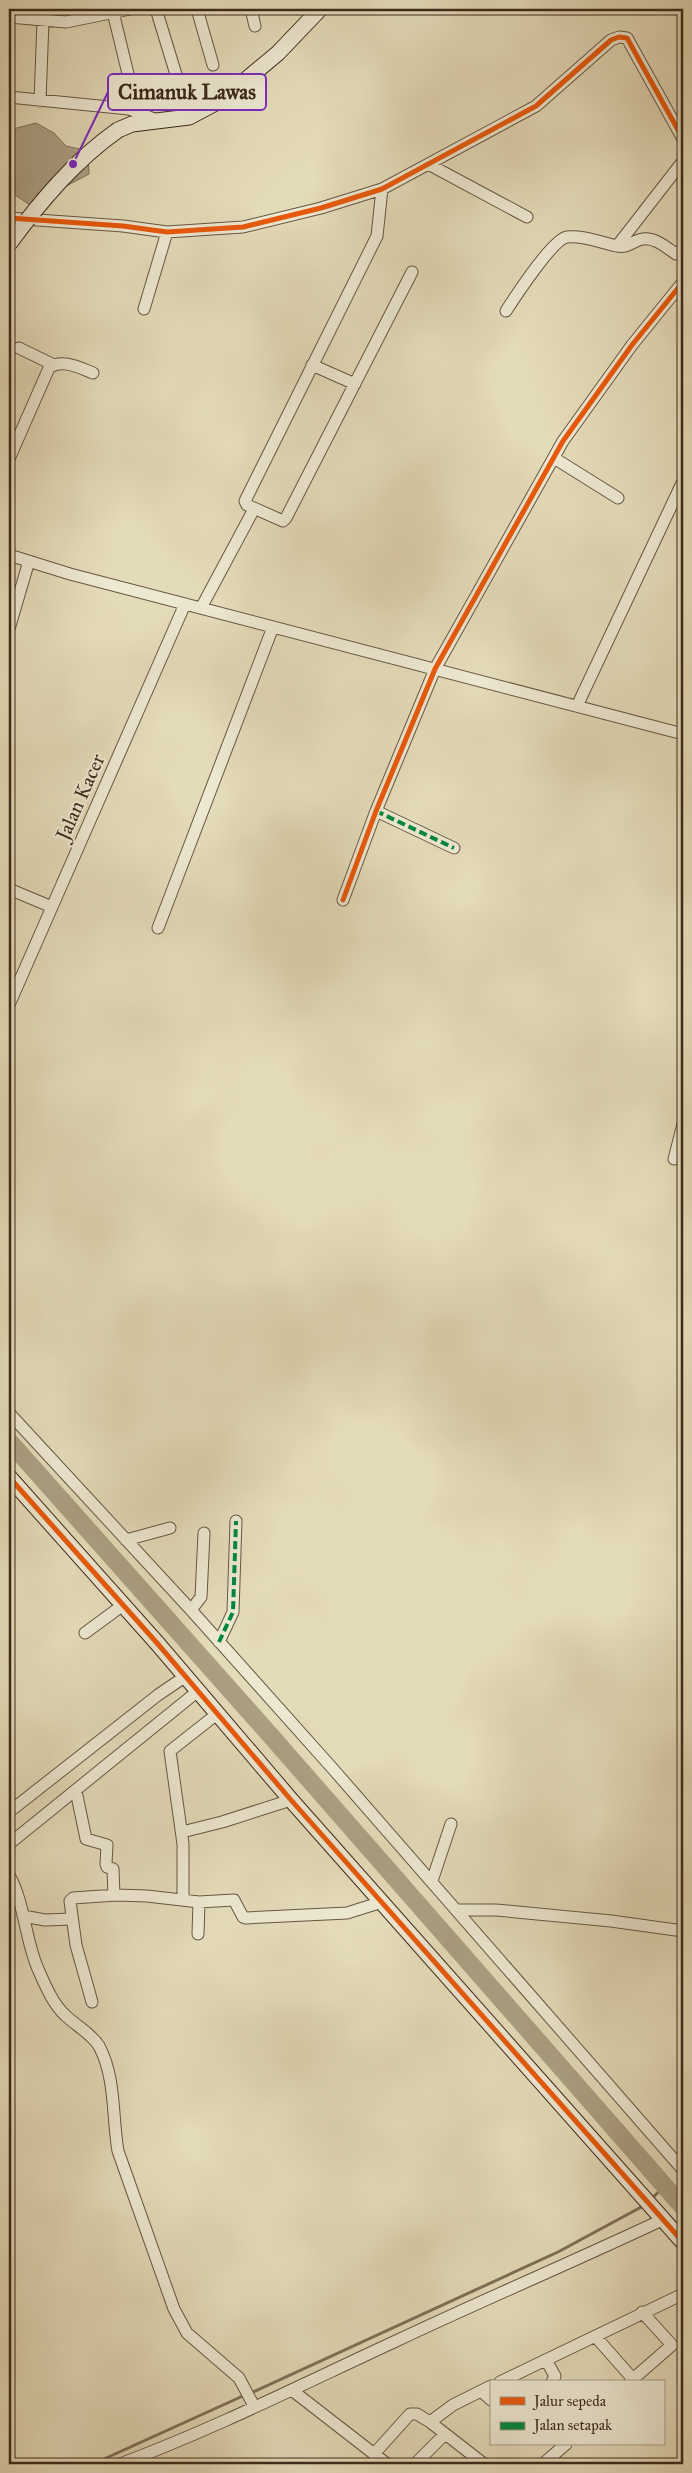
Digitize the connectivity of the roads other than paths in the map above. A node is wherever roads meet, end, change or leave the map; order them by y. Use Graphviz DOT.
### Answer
graph roads {
  1 [pos="130,9"];
  2 [pos="156,9"];
  3 [pos="197,9"];
  4 [pos="250,9"];
  5 [pos="320,9"];
  6 [pos="113,12"];
  7 [pos="84,14"];
  8 [pos="9,17"];
  9 [pos="43,21"];
  10 [pos="255,26"];
  11 [pos="213,65"];
  12 [pos="9,97"];
  13 [pos="40,101"];
  14 [pos="137,111"];
  15 [pos="189,117"];
  16 [pos="157,120"];
  17 [pos="683,139"];
  18 [pos="683,161"];
  19 [pos="430,165"];
  20 [pos="382,189"];
  21 [pos="528,217"];
  22 [pos="9,218"];
  23 [pos="167,232"];
  24 [pos="9,244"];
  25 [pos="617,246"];
  26 [pos="683,248"];
  27 [pos="412,272"];
  28 [pos="683,282"];
  29 [pos="144,308"];
  30 [pos="506,311"];
  31 [pos="18,348"];
  32 [pos="54,364"];
  33 [pos="312,365"];
  34 [pos="93,373"];
  35 [pos="355,384"];
  36 [pos="554,458"];
  37 [pos="9,459"];
  38 [pos="683,482"];
  39 [pos="618,498"];
  40 [pos="254,509"];
  41 [pos="9,554"];
  42 [pos="29,561"];
  43 [pos="185,604"];
  44 [pos="201,608"];
  45 [pos="273,627"];
  46 [pos="9,629"];
  47 [pos="435,669"];
  48 [pos="577,706"];
  49 [pos="683,734"];
  50 [pos="376,811"];
  51 [pos="454,848"];
  52 [pos="9,889"];
  53 [pos="342,900"];
  54 [pos="52,907"];
  55 [pos="158,928"];
  56 [pos="9,1006"];
  57 [pos="683,1124"];
  58 [pos="674,1159"];
  59 [pos="9,1413"];
  60 [pos="9,1477"];
  61 [pos="236,1522"];
  62 [pos="170,1528"];
  63 [pos="204,1533"];
  64 [pos="126,1540"];
  65 [pos="123,1605"];
  66 [pos="191,1610"];
  67 [pos="86,1633"];
  68 [pos="219,1642"];
  69 [pos="192,1683"];
  70 [pos="217,1714"];
  71 [pos="76,1791"];
  72 [pos="291,1800"];
  73 [pos="9,1812"];
  74 [pos="451,1824"];
  75 [pos="182,1832"];
  76 [pos="9,1844"];
  77 [pos="9,1875"];
  78 [pos="432,1881"];
  79 [pos="114,1895"];
  80 [pos="183,1899"];
  81 [pos="199,1902"];
  82 [pos="382,1902"];
  83 [pos="457,1910"];
  84 [pos="23,1916"];
  85 [pos="72,1919"];
  86 [pos="683,1932"];
  87 [pos="198,1934"];
  88 [pos="92,2002"];
  89 [pos="683,2170"];
  90 [pos="664,2219"];
  91 [pos="683,2242"];
  92 [pos="683,2294"];
  93 [pos="642,2312"];
  94 [pos="595,2336"];
  95 [pos="546,2360"];
  96 [pos="504,2380"];
  97 [pos="553,2380"];
  98 [pos="631,2380"];
  99 [pos="486,2388"];
  100 [pos="293,2391"];
  101 [pos="252,2402"];
  102 [pos="430,2422"];
  103 [pos="444,2435"];
  104 [pos="564,2446"];
  105 [pos="374,2454"];
  106 [pos="480,2463"];
  107 [pos="120,2464"];
  108 [pos="387,2464"];
  109 [pos="415,2464"];
  110 [pos="543,2464"];
  1 -- 6 [label="street"];
  2 -- 15 [label="street"];
  3 -- 11 [label="street"];
  4 -- 10 [label="street"];
  5 -- 15 [label="street"];
  6 -- 7 [label="street"];
  6 -- 14 [label="street"];
  7 -- 9 [label="street"];
  8 -- 9 [label="street"];
  9 -- 13 [label="street"];
  12 -- 13 [label="street"];
  13 -- 14 [label="street"];
  14 -- 16 [label="street"];
  15 -- 16 [label="street"];
  16 -- 24 [label="street, bridge"];
  17 -- 19 [label="street"];
  18 -- 25 [label="street"];
  19 -- 20 [label="street"];
  19 -- 21 [label="street"];
  20 -- 23 [label="street"];
  20 -- 33 [label="street"];
  22 -- 23 [label="street"];
  23 -- 29 [label="street"];
  25 -- 26 [label="street"];
  25 -- 30 [label="street"];
  27 -- 35 [label="street"];
  28 -- 36 [label="street"];
  31 -- 32 [label="street"];
  32 -- 34 [label="street"];
  32 -- 37 [label="street"];
  33 -- 35 [label="street"];
  33 -- 40 [label="street"];
  35 -- 40 [label="street"];
  36 -- 39 [label="street"];
  36 -- 47 [label="street"];
  38 -- 48 [label="street"];
  40 -- 44 [label="street"];
  41 -- 42 [label="street"];
  42 -- 43 [label="street"];
  42 -- 46 [label="street"];
  43 -- 44 [label="street"];
  43 -- 54 [label="street, Jalan Kacer"];
  44 -- 45 [label="street"];
  45 -- 47 [label="street"];
  45 -- 55 [label="street"];
  47 -- 48 [label="street"];
  47 -- 50 [label="street"];
  48 -- 49 [label="street"];
  50 -- 51 [label="street"];
  50 -- 53 [label="street"];
  52 -- 54 [label="street"];
  54 -- 56 [label="street, Jalan Kacer"];
  57 -- 58 [label="street"];
  59 -- 64 [label="street"];
  60 -- 65 [label="street"];
  61 -- 68 [label="street"];
  62 -- 64 [label="street"];
  63 -- 66 [label="street"];
  64 -- 66 [label="street"];
  65 -- 67 [label="street"];
  65 -- 69 [label="street"];
  66 -- 68 [label="street"];
  68 -- 78 [label="street"];
  69 -- 70 [label="street"];
  69 -- 71 [label="street"];
  69 -- 73 [label="street"];
  70 -- 72 [label="street"];
  70 -- 75 [label="street"];
  71 -- 76 [label="street"];
  71 -- 79 [label="street"];
  72 -- 75 [label="street"];
  72 -- 82 [label="street"];
  74 -- 78 [label="street"];
  75 -- 80 [label="street"];
  77 -- 84 [label="street"];
  78 -- 83 [label="street"];
  79 -- 80 [label="street"];
  79 -- 85 [label="street"];
  80 -- 81 [label="street"];
  81 -- 82 [label="street"];
  81 -- 87 [label="street"];
  82 -- 90 [label="street"];
  83 -- 86 [label="street"];
  83 -- 89 [label="street"];
  84 -- 85 [label="street"];
  84 -- 101 [label="street"];
  85 -- 88 [label="street"];
  90 -- 91 [label="street"];
  90 -- 100 [label="street"];
  92 -- 93 [label="street"];
  93 -- 94 [label="street"];
  93 -- 98 [label="street"];
  94 -- 95 [label="street"];
  94 -- 98 [label="street"];
  95 -- 96 [label="street"];
  95 -- 97 [label="street"];
  99 -- 102 [label="street"];
  100 -- 101 [label="street"];
  100 -- 105 [label="street"];
  101 -- 107 [label="street"];
  102 -- 103 [label="street"];
  102 -- 105 [label="street"];
  103 -- 106 [label="street"];
  103 -- 109 [label="street"];
  104 -- 110 [label="street"];
  105 -- 108 [label="street"];
}
